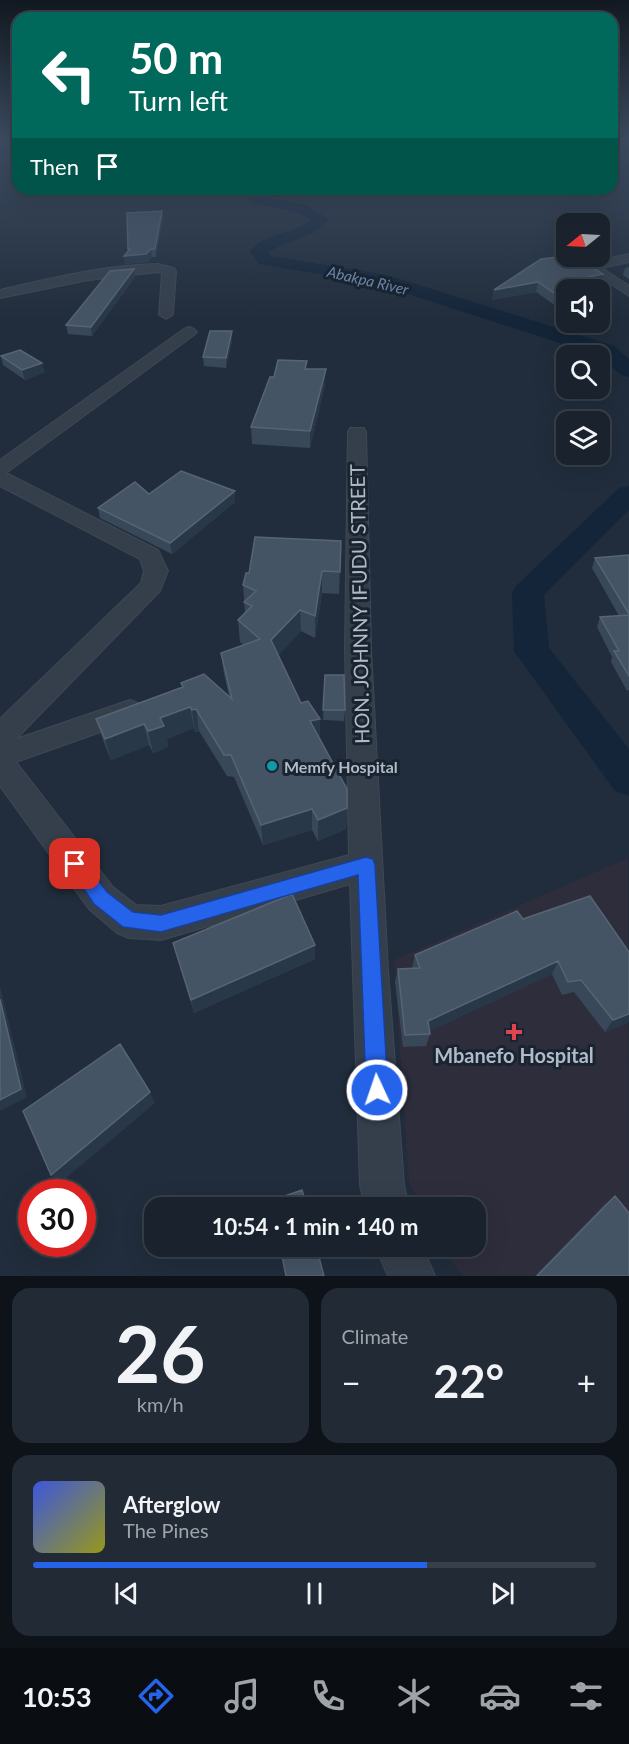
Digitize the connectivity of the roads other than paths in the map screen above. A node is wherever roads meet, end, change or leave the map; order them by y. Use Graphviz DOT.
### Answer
graph roads {
  1 [pos="629,258"];
  2 [pos="629,292"];
  3 [pos="0,294"];
  4 [pos="166,315"];
  5 [pos="189,332"];
  6 [pos="357,432"];
  7 [pos="0,469"];
  8 [pos="0,478"];
  9 [pos="158,701"];
  10 [pos="0,737"];
  11 [pos="0,756"];
  12 [pos="0,763"];
  13 [pos="366,865"];
  14 [pos="385,1197"];
  15 [pos="403,1257"];
  16 [pos="412,1276"];
  1 -- 2 [label="street"];
  3 -- 4 [label="street"];
  5 -- 7 [label="street"];
  6 -- 13 [label="street, HON. JOHNNY IFUDU STREET"];
  8 -- 10 [label="street"];
  9 -- 11 [label="street"];
  12 -- 13 [label="street"];
  13 -- 14 [label="street, HON. JOHNNY IFUDU STREET"];
  15 -- 16 [label="street"];
}
